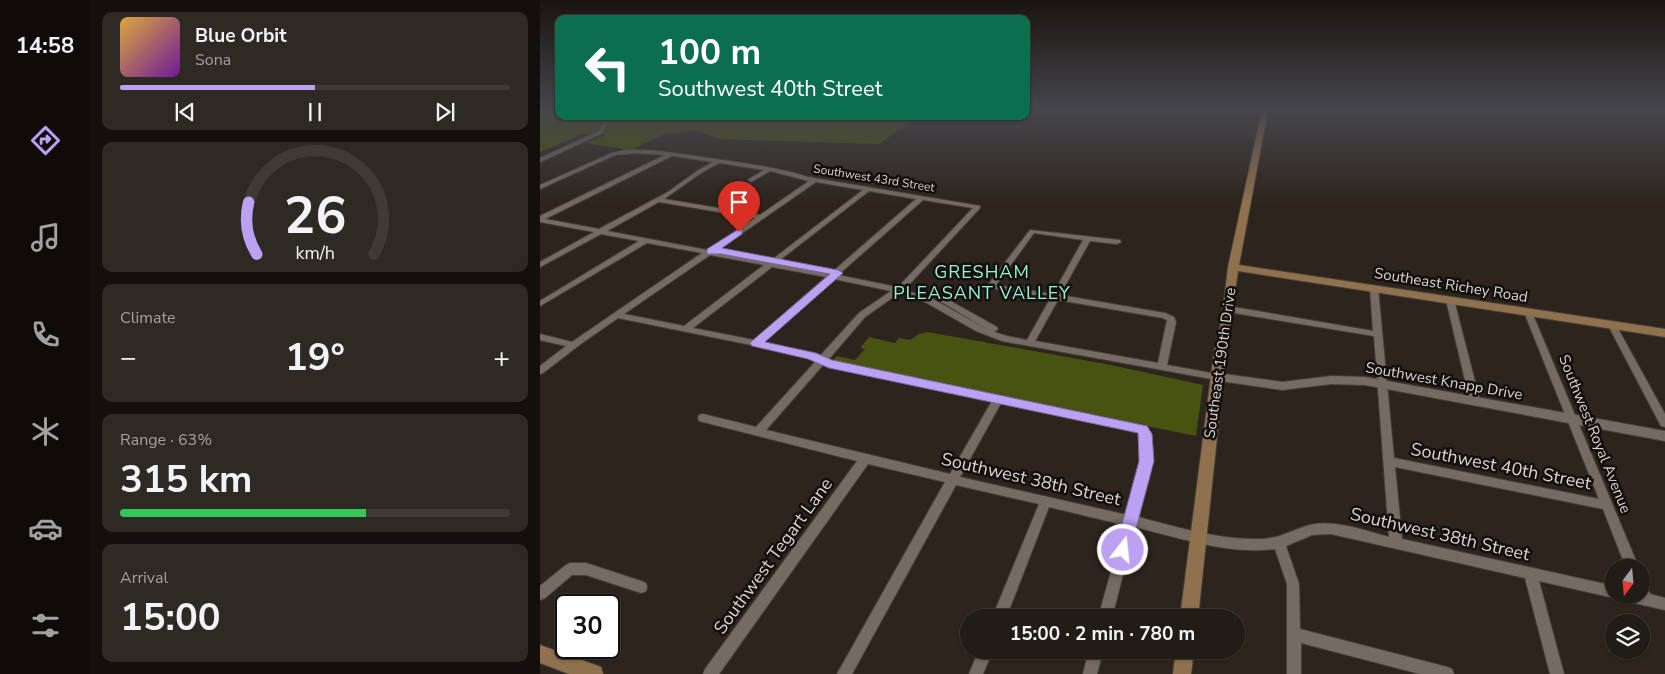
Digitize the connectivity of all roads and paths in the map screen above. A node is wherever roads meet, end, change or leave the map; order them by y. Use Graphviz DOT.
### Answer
graph roads {
  1 [pos="580,141"];
  2 [pos="1258,141"];
  3 [pos="671,154"];
  4 [pos="540,160"];
  5 [pos="719,161"];
  6 [pos="769,168"];
  7 [pos="750,180"];
  8 [pos="815,180"];
  9 [pos="540,187"];
  10 [pos="868,189"];
  11 [pos="922,197"];
  12 [pos="658,200"];
  13 [pos="761,217"];
  14 [pos="540,220"];
  15 [pos="601,231"];
  16 [pos="1032,231"];
  17 [pos="1088,238"];
  18 [pos="646,240"];
  19 [pos="1117,242"];
  20 [pos="713,252"];
  21 [pos="771,262"];
  22 [pos="540,265"];
  23 [pos="1233,267"];
  24 [pos="836,275"];
  25 [pos="902,288"];
  26 [pos="1374,288"];
  27 [pos="1055,298"];
  28 [pos="1450,300"];
  29 [pos="540,304"];
  30 [pos="1228,309"];
  31 [pos="1528,312"];
  32 [pos="616,315"];
  33 [pos="1612,325"];
  34 [pos="686,329"];
  35 [pos="1378,334"];
  36 [pos="1665,334"];
  37 [pos="540,337"];
  38 [pos="1030,342"];
  39 [pos="756,343"];
  40 [pos="573,345"];
  41 [pos="822,360"];
  42 [pos="1162,367"];
  43 [pos="540,371"];
  44 [pos="1217,376"];
  45 [pos="1382,383"];
  46 [pos="998,399"];
  47 [pos="1475,401"];
  48 [pos="703,418"];
  49 [pos="1571,418"];
  50 [pos="1665,422"];
  51 [pos="758,432"];
  52 [pos="1665,436"];
  53 [pos="865,458"];
  54 [pos="1388,461"];
  55 [pos="953,480"];
  56 [pos="1046,502"];
  57 [pos="1606,505"];
  58 [pos="1131,522"];
  59 [pos="1199,537"];
  60 [pos="1396,542"];
  61 [pos="1279,543"];
  62 [pos="1629,559"];
  63 [pos="1530,573"];
  64 [pos="641,587"];
  65 [pos="1605,590"];
  66 [pos="540,594"];
  67 [pos="1650,597"];
  68 [pos="1665,604"];
  69 [pos="1003,609"];
  70 [pos="1107,609"];
  71 [pos="1190,609"];
  72 [pos="1294,634"];
  73 [pos="540,654"];
  74 [pos="982,659"];
  75 [pos="1094,659"];
  76 [pos="1184,659"];
  77 [pos="589,673"];
  78 [pos="710,674"];
  79 [pos="844,674"];
  80 [pos="976,674"];
  81 [pos="1090,674"];
  82 [pos="1182,674"];
  83 [pos="1294,674"];
  84 [pos="1447,674"];
  85 [pos="1557,674"];
  1 -- 4 [label="street"];
  2 -- 23 [label="main road, Southeast 190th Drive"];
  3 -- 5 [label="street, Southwest 43rd Street"];
  3 -- 9 [label="street, Southwest 43rd Street"];
  3 -- 14 [label="street"];
  5 -- 6 [label="street, Southwest 43rd Street"];
  5 -- 12 [label="street"];
  6 -- 7 [label="street"];
  6 -- 8 [label="street, Southwest 43rd Street"];
  8 -- 10 [label="street, Southwest 43rd Street"];
  8 -- 13 [label="street"];
  10 -- 11 [label="street, Southwest 43rd Street"];
  10 -- 21 [label="street"];
  11 -- 24 [label="street"];
  11 -- 25 [label="street, Southwest 43rd Street"];
  12 -- 13 [label="street"];
  12 -- 15 [label="street"];
  13 -- 20 [label="street"];
  14 -- 15 [label="street"];
  15 -- 18 [label="street"];
  15 -- 22 [label="street"];
  16 -- 17 [label="street"];
  16 -- 27 [label="street"];
  17 -- 19 [label="street"];
  17 -- 27 [label="street"];
  18 -- 20 [label="street"];
  18 -- 29 [label="street"];
  20 -- 21 [label="street"];
  20 -- 32 [label="street"];
  21 -- 24 [label="street"];
  21 -- 34 [label="street"];
  23 -- 26 [label="main road, Southeast Richey Road"];
  23 -- 30 [label="main road, Southeast 190th Drive"];
  24 -- 25 [label="street"];
  24 -- 39 [label="street"];
  25 -- 38 [label="street"];
  25 -- 41 [label="street"];
  26 -- 28 [label="main road, Southeast Richey Road"];
  26 -- 35 [label="street"];
  27 -- 38 [label="street"];
  27 -- 42 [label="street"];
  28 -- 31 [label="main road, Southeast Richey Road"];
  28 -- 47 [label="street"];
  30 -- 35 [label="street"];
  30 -- 44 [label="main road, Southeast 190th Drive"];
  31 -- 33 [label="main road, Southeast Richey Road"];
  31 -- 49 [label="street, Southwest Royal Avenue"];
  32 -- 34 [label="street"];
  32 -- 40 [label="street"];
  33 -- 36 [label="main road, Southeast Richey Road"];
  33 -- 50 [label="street"];
  34 -- 39 [label="street"];
  35 -- 45 [label="street"];
  37 -- 40 [label="street"];
  38 -- 42 [label="street"];
  39 -- 41 [label="street"];
  40 -- 43 [label="street"];
  41 -- 46 [label="street"];
  41 -- 51 [label="street"];
  42 -- 44 [label="street"];
  44 -- 45 [label="street, Southwest Knapp Drive"];
  44 -- 59 [label="main road, Southeast 190th Drive"];
  45 -- 47 [label="street, Southwest Knapp Drive"];
  45 -- 54 [label="street"];
  46 -- 55 [label="street"];
  46 -- 58 [label="street"];
  47 -- 49 [label="street, Southwest Knapp Drive"];
  48 -- 51 [label="street, Southwest 38th Street"];
  49 -- 52 [label="street, Southwest Knapp Drive"];
  49 -- 57 [label="street, Southwest Royal Avenue"];
  51 -- 53 [label="street, Southwest 38th Street"];
  53 -- 55 [label="street, Southwest 38th Street"];
  53 -- 78 [label="street, Southwest Tegart Lane"];
  54 -- 57 [label="street, Southwest 40th Street"];
  54 -- 60 [label="street"];
  55 -- 56 [label="street, Southwest 38th Street"];
  55 -- 79 [label="street"];
  56 -- 58 [label="street, Southwest 38th Street"];
  56 -- 69 [label="street"];
  57 -- 62 [label="street, Southwest Royal Avenue"];
  58 -- 59 [label="street, Southwest 38th Street"];
  58 -- 70 [label="street"];
  59 -- 61 [label="street, Southwest 38th Street"];
  59 -- 71 [label="main road, Southeast 190th Drive"];
  60 -- 61 [label="street, Southwest 38th Street"];
  60 -- 63 [label="street, Southwest 38th Street"];
  61 -- 72 [label="street"];
  63 -- 65 [label="street, Southwest 38th Street"];
  63 -- 85 [label="street"];
  64 -- 66 [label="street"];
  67 -- 68 [label="street"];
  72 -- 83 [label="street"];
  72 -- 84 [label="street"];
  73 -- 77 [label="main road"];
  74 -- 80 [label="street"];
  75 -- 81 [label="street"];
  76 -- 82 [label="main road"];
}
